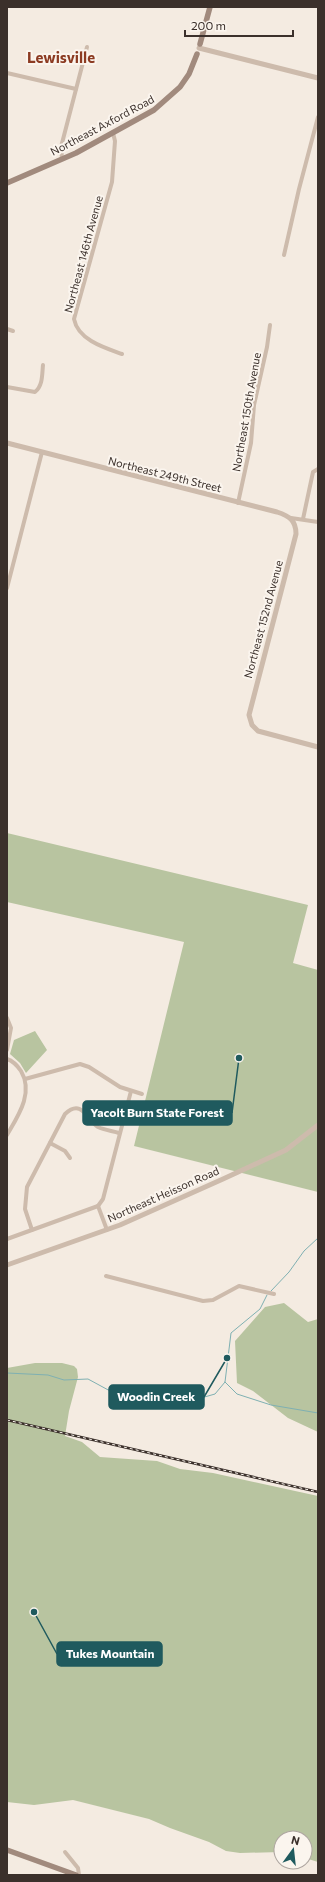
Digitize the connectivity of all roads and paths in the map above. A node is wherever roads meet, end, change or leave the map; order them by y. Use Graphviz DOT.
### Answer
graph roads {
  1 [pos="210,7"];
  2 [pos="88,47"];
  3 [pos="199,49"];
  4 [pos="7,73"];
  5 [pos="318,78"];
  6 [pos="76,89"];
  7 [pos="318,117"];
  8 [pos="113,133"];
  9 [pos="62,159"];
  10 [pos="7,182"];
  11 [pos="284,255"];
  12 [pos="270,325"];
  13 [pos="7,330"];
  14 [pos="13,331"];
  15 [pos="122,354"];
  16 [pos="43,365"];
  17 [pos="7,387"];
  18 [pos="7,443"];
  19 [pos="42,452"];
  20 [pos="318,469"];
  21 [pos="238,503"];
  22 [pos="291,518"];
  23 [pos="303,519"];
  24 [pos="318,522"];
  25 [pos="7,588"];
  26 [pos="318,747"];
  27 [pos="7,1018"];
  28 [pos="7,1050"];
  29 [pos="7,1059"];
  30 [pos="25,1079"];
  31 [pos="131,1091"];
  32 [pos="142,1094"];
  33 [pos="318,1125"];
  34 [pos="119,1133"];
  35 [pos="7,1135"];
  36 [pos="50,1144"];
  37 [pos="70,1158"];
  38 [pos="98,1206"];
  39 [pos="32,1230"];
  40 [pos="107,1230"];
  41 [pos="7,1238"];
  42 [pos="7,1266"];
  43 [pos="106,1276"];
  44 [pos="274,1294"];
  45 [pos="7,1850"];
  46 [pos="65,1852"];
  47 [pos="78,1875"];
  1 -- 3 [label="main road, Northeast Axford Road"];
  2 -- 6 [label="street"];
  3 -- 5 [label="street"];
  3 -- 8 [label="main road, Northeast Axford Road"];
  4 -- 6 [label="street"];
  6 -- 9 [label="street"];
  7 -- 11 [label="street"];
  8 -- 9 [label="main road, Northeast Axford Road"];
  8 -- 15 [label="street, Northeast 146th Avenue"];
  9 -- 10 [label="main road, Northeast Axford Road"];
  12 -- 21 [label="street, Northeast 150th Avenue"];
  13 -- 14 [label="street"];
  16 -- 17 [label="street"];
  18 -- 19 [label="street, Northeast 249th Street"];
  19 -- 21 [label="street, Northeast 249th Street"];
  19 -- 25 [label="street"];
  20 -- 23 [label="street"];
  21 -- 22 [label="street, Northeast 249th Street"];
  22 -- 23 [label="street, Northeast 249th Street"];
  22 -- 26 [label="street, Northeast 152nd Avenue"];
  23 -- 24 [label="street, Northeast 249th Street"];
  27 -- 28 [label="street"];
  29 -- 30 [label="street"];
  30 -- 31 [label="street"];
  30 -- 35 [label="street"];
  31 -- 32 [label="street"];
  31 -- 34 [label="street"];
  33 -- 40 [label="street, Northeast Heisson Road"];
  34 -- 36 [label="street"];
  34 -- 38 [label="street"];
  36 -- 37 [label="street"];
  36 -- 39 [label="street"];
  38 -- 39 [label="street"];
  38 -- 40 [label="street"];
  39 -- 41 [label="street"];
  40 -- 42 [label="street, Northeast Heisson Road"];
  43 -- 44 [label="street"];
  45 -- 47 [label="main road"];
  46 -- 47 [label="street"];
}
